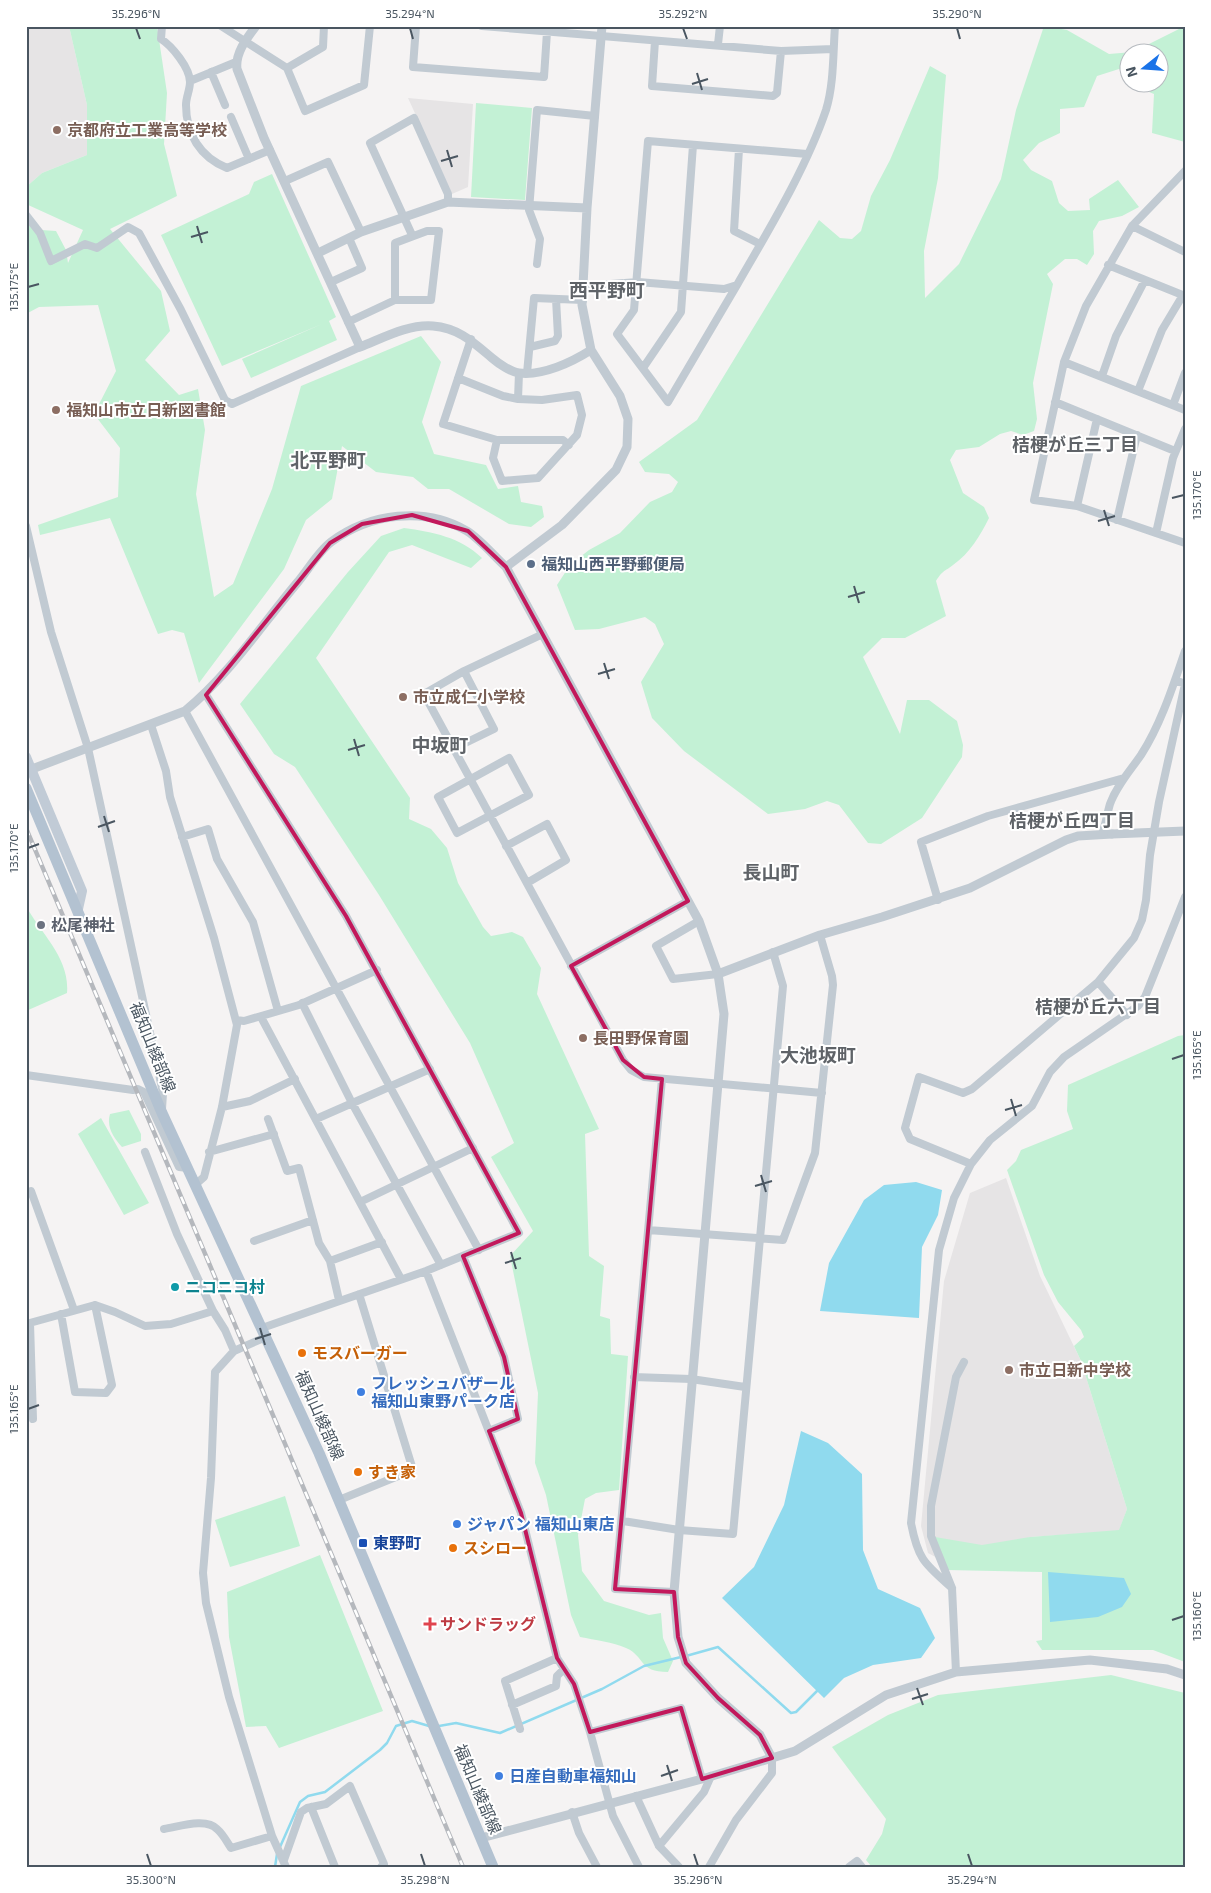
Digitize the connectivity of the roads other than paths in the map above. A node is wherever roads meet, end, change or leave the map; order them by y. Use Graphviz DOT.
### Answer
graph roads {
  1 [pos="162,26"];
  2 [pos="221,26"];
  3 [pos="256,26"];
  4 [pos="324,26"];
  5 [pos="370,26"];
  6 [pos="416,26"];
  7 [pos="482,26"];
  8 [pos="602,26"];
  9 [pos="720,26"];
  10 [pos="835,26"];
  11 [pos="546,32"];
  12 [pos="601,36"];
  13 [pos="655,41"];
  14 [pos="244,42"];
  15 [pos="718,44"];
  16 [pos="833,49"];
  17 [pos="781,51"];
  18 [pos="236,62"];
  19 [pos="286,68"];
  20 [pos="211,72"];
  21 [pos="190,81"];
  22 [pos="225,106"];
  23 [pos="595,116"];
  24 [pos="231,117"];
  25 [pos="693,145"];
  26 [pos="739,149"];
  27 [pos="270,150"];
  28 [pos="808,154"];
  29 [pos="249,159"];
  30 [pos="1185,171"];
  31 [pos="285,181"];
  32 [pos="448,202"];
  33 [pos="530,204"];
  34 [pos="587,208"];
  35 [pos="26,215"];
  36 [pos="404,216"];
  37 [pos="1132,226"];
  38 [pos="361,232"];
  39 [pos="412,235"];
  40 [pos="349,238"];
  41 [pos="760,244"];
  42 [pos="1184,250"];
  43 [pos="318,253"];
  44 [pos="538,264"];
  45 [pos="1108,265"];
  46 [pos="1145,280"];
  47 [pos="330,282"];
  48 [pos="638,282"];
  49 [pos="737,285"];
  50 [pos="584,286"];
  51 [pos="684,287"];
  52 [pos="1184,296"];
  53 [pos="556,299"];
  54 [pos="395,300"];
  55 [pos="583,300"];
  56 [pos="348,322"];
  57 [pos="471,339"];
  58 [pos="530,347"];
  59 [pos="360,348"];
  60 [pos="591,350"];
  61 [pos="1064,362"];
  62 [pos="643,368"];
  63 [pos="523,373"];
  64 [pos="1185,373"];
  65 [pos="1102,376"];
  66 [pos="458,378"];
  67 [pos="1138,391"];
  68 [pos="518,399"];
  69 [pos="1055,402"];
  70 [pos="1173,405"];
  71 [pos="1185,410"];
  72 [pos="1097,419"];
  73 [pos="1185,429"];
  74 [pos="1137,435"];
  75 [pos="497,440"];
  76 [pos="569,445"];
  77 [pos="1175,450"];
  78 [pos="1077,506"];
  79 [pos="1117,520"];
  80 [pos="26,526"];
  81 [pos="1156,533"];
  82 [pos="1185,543"];
  83 [pos="506,567"];
  84 [pos="543,634"];
  85 [pos="1185,651"];
  86 [pos="464,671"];
  87 [pos="1175,680"];
  88 [pos="206,695"];
  89 [pos="185,711"];
  90 [pos="151,725"];
  91 [pos="88,748"];
  92 [pos="455,748"];
  93 [pos="26,757"];
  94 [pos="28,770"];
  95 [pos="471,778"];
  96 [pos="1124,778"];
  97 [pos="26,788"];
  98 [pos="491,816"];
  99 [pos="1185,831"];
  100 [pos="1102,834"];
  101 [pos="182,837"];
  102 [pos="506,846"];
  103 [pos="527,883"];
  104 [pos="1185,897"];
  105 [pos="938,900"];
  106 [pos="688,901"];
  107 [pos="78,909"];
  108 [pos="699,921"];
  109 [pos="820,935"];
  110 [pos="773,952"];
  111 [pos="571,966"];
  112 [pos="377,970"];
  113 [pos="718,974"];
  114 [pos="1098,982"];
  115 [pos="337,988"];
  116 [pos="302,1003"];
  117 [pos="278,1011"];
  118 [pos="1127,1015"];
  119 [pos="260,1017"];
  120 [pos="236,1020"];
  121 [pos="430,1069"];
  122 [pos="26,1075"];
  123 [pos="295,1079"];
  124 [pos="662,1080"];
  125 [pos="718,1082"];
  126 [pos="391,1086"];
  127 [pos="772,1089"];
  128 [pos="822,1093"];
  129 [pos="352,1103"];
  130 [pos="222,1107"];
  131 [pos="162,1113"];
  132 [pos="268,1119"];
  133 [pos="316,1119"];
  134 [pos="274,1134"];
  135 [pos="473,1148"];
  136 [pos="145,1152"];
  137 [pos="210,1152"];
  138 [pos="971,1164"];
  139 [pos="433,1166"];
  140 [pos="188,1168"];
  141 [pos="196,1184"];
  142 [pos="396,1184"];
  143 [pos="31,1191"];
  144 [pos="360,1202"];
  145 [pos="313,1220"];
  146 [pos="648,1230"];
  147 [pos="704,1234"];
  148 [pos="759,1239"];
  149 [pos="254,1241"];
  150 [pos="382,1242"];
  151 [pos="479,1250"];
  152 [pos="463,1256"];
  153 [pos="330,1261"];
  154 [pos="441,1265"];
  155 [pos="426,1271"];
  156 [pos="401,1279"];
  157 [pos="359,1294"];
  158 [pos="339,1300"];
  159 [pos="95,1305"];
  160 [pos="74,1310"];
  161 [pos="213,1311"];
  162 [pos="61,1314"];
  163 [pos="28,1324"];
  164 [pos="264,1333"];
  165 [pos="234,1352"];
  166 [pos="964,1362"];
  167 [pos="634,1377"];
  168 [pos="690,1379"];
  169 [pos="745,1387"];
  170 [pos="33,1419"];
  171 [pos="489,1430"];
  172 [pos="340,1500"];
  173 [pos="623,1521"];
  174 [pos="678,1530"];
  175 [pos="952,1588"];
  176 [pos="674,1592"];
  177 [pos="557,1658"];
  178 [pos="564,1669"];
  179 [pos="956,1672"];
  180 [pos="1185,1675"];
  181 [pos="512,1704"];
  182 [pos="520,1729"];
  183 [pos="590,1732"];
  184 [pos="772,1758"];
  185 [pos="706,1777"];
  186 [pos="636,1796"];
  187 [pos="611,1802"];
  188 [pos="312,1807"];
  189 [pos="572,1812"];
  190 [pos="164,1830"];
  191 [pos="481,1838"];
  192 [pos="273,1839"];
  193 [pos="659,1846"];
  194 [pos="284,1861"];
  195 [pos="335,1867"];
  196 [pos="382,1867"];
  197 [pos="493,1867"];
  198 [pos="597,1867"];
  199 [pos="639,1867"];
  200 [pos="679,1867"];
  201 [pos="709,1867"];
  202 [pos="849,1867"];
  203 [pos="862,1867"];
  1 -- 21 [label="street"];
  2 -- 14 [label="street"];
  3 -- 14 [label="street"];
  4 -- 19 [label="street"];
  5 -- 19 [label="street"];
  6 -- 11 [label="street"];
  7 -- 11 [label="street"];
  8 -- 12 [label="street"];
  9 -- 15 [label="street"];
  10 -- 16 [label="street"];
  11 -- 12 [label="street"];
  12 -- 13 [label="street"];
  12 -- 23 [label="street"];
  13 -- 15 [label="street"];
  13 -- 17 [label="street"];
  14 -- 18 [label="street"];
  14 -- 19 [label="street"];
  15 -- 17 [label="street"];
  16 -- 17 [label="street"];
  16 -- 28 [label="street"];
  18 -- 20 [label="street"];
  18 -- 27 [label="street"];
  20 -- 21 [label="street"];
  20 -- 22 [label="street"];
  21 -- 29 [label="street"];
  23 -- 33 [label="street"];
  23 -- 34 [label="street"];
  24 -- 29 [label="street"];
  25 -- 26 [label="street"];
  25 -- 48 [label="street"];
  25 -- 51 [label="street"];
  26 -- 28 [label="street"];
  26 -- 41 [label="street"];
  27 -- 29 [label="street"];
  27 -- 31 [label="street"];
  28 -- 41 [label="street"];
  30 -- 37 [label="street"];
  31 -- 38 [label="street"];
  31 -- 43 [label="street"];
  32 -- 33 [label="street"];
  32 -- 36 [label="street"];
  32 -- 36 [label="street"];
  33 -- 34 [label="street"];
  33 -- 44 [label="street"];
  34 -- 50 [label="street"];
  35 -- 59 [label="street"];
  36 -- 38 [label="street"];
  36 -- 39 [label="street"];
  37 -- 42 [label="street"];
  37 -- 45 [label="street"];
  38 -- 40 [label="street"];
  39 -- 54 [label="street"];
  39 -- 54 [label="street"];
  40 -- 43 [label="street"];
  40 -- 47 [label="street"];
  41 -- 49 [label="street"];
  43 -- 47 [label="street"];
  45 -- 46 [label="street"];
  45 -- 61 [label="street"];
  46 -- 52 [label="street"];
  46 -- 65 [label="street"];
  47 -- 56 [label="street"];
  48 -- 50 [label="street"];
  48 -- 51 [label="street"];
  48 -- 62 [label="street"];
  49 -- 51 [label="street"];
  49 -- 62 [label="street"];
  50 -- 55 [label="street"];
  51 -- 62 [label="street"];
  52 -- 67 [label="street"];
  53 -- 55 [label="street"];
  53 -- 58 [label="street"];
  53 -- 58 [label="street"];
  54 -- 56 [label="street"];
  55 -- 60 [label="street"];
  56 -- 59 [label="street"];
  57 -- 59 [label="street"];
  57 -- 63 [label="street"];
  57 -- 66 [label="street"];
  58 -- 63 [label="street"];
  60 -- 63 [label="street"];
  60 -- 83 [label="street"];
  61 -- 65 [label="street"];
  61 -- 69 [label="street"];
  63 -- 68 [label="street"];
  64 -- 70 [label="street"];
  65 -- 67 [label="street"];
  66 -- 68 [label="street"];
  66 -- 75 [label="street"];
  67 -- 70 [label="street"];
  68 -- 76 [label="street"];
  69 -- 72 [label="street"];
  69 -- 78 [label="street"];
  70 -- 71 [label="street"];
  72 -- 74 [label="street"];
  72 -- 78 [label="street"];
  73 -- 77 [label="street"];
  74 -- 77 [label="street"];
  74 -- 79 [label="street"];
  75 -- 76 [label="street"];
  75 -- 76 [label="street"];
  77 -- 81 [label="street"];
  78 -- 79 [label="street"];
  79 -- 81 [label="street"];
  80 -- 91 [label="street"];
  81 -- 82 [label="street"];
  83 -- 84 [label="street"];
  83 -- 88 [label="street"];
  84 -- 86 [label="street"];
  84 -- 106 [label="street"];
  85 -- 87 [label="street"];
  86 -- 92 [label="street"];
  86 -- 92 [label="street"];
  87 -- 96 [label="street"];
  87 -- 114 [label="street"];
  88 -- 89 [label="street"];
  88 -- 112 [label="street"];
  89 -- 90 [label="street"];
  89 -- 115 [label="street"];
  90 -- 91 [label="street"];
  90 -- 101 [label="street"];
  91 -- 94 [label="street"];
  91 -- 131 [label="street"];
  92 -- 95 [label="street"];
  93 -- 94 [label="main road"];
  94 -- 107 [label="main road"];
  95 -- 98 [label="street"];
  95 -- 98 [label="street"];
  95 -- 98 [label="street"];
  96 -- 100 [label="street"];
  96 -- 105 [label="street"];
  97 -- 107 [label="main road, 福知山綾部線"];
  98 -- 102 [label="street"];
  99 -- 100 [label="street, bridge"];
  100 -- 105 [label="street"];
  101 -- 117 [label="street"];
  101 -- 120 [label="street"];
  102 -- 103 [label="street"];
  102 -- 103 [label="street"];
  103 -- 111 [label="street"];
  104 -- 118 [label="street"];
  105 -- 109 [label="street"];
  106 -- 108 [label="street"];
  106 -- 111 [label="street"];
  107 -- 131 [label="main road, 福知山綾部線"];
  108 -- 113 [label="street"];
  108 -- 113 [label="street"];
  109 -- 110 [label="street"];
  109 -- 128 [label="street"];
  110 -- 113 [label="street"];
  110 -- 127 [label="street"];
  111 -- 124 [label="street"];
  112 -- 115 [label="street"];
  112 -- 121 [label="street"];
  113 -- 125 [label="street"];
  114 -- 118 [label="street"];
  114 -- 138 [label="street"];
  115 -- 116 [label="street"];
  115 -- 126 [label="street"];
  116 -- 117 [label="street"];
  116 -- 129 [label="street"];
  117 -- 119 [label="street"];
  118 -- 138 [label="street"];
  119 -- 120 [label="street"];
  119 -- 123 [label="street"];
  120 -- 130 [label="street"];
  121 -- 126 [label="street"];
  121 -- 135 [label="street"];
  122 -- 140 [label="street"];
  123 -- 130 [label="street"];
  123 -- 133 [label="street"];
  124 -- 125 [label="street"];
  124 -- 146 [label="street"];
  125 -- 127 [label="street"];
  125 -- 147 [label="street"];
  126 -- 129 [label="street"];
  126 -- 139 [label="street"];
  127 -- 128 [label="street"];
  127 -- 148 [label="street"];
  128 -- 148 [label="street"];
  129 -- 133 [label="street"];
  129 -- 142 [label="street"];
  130 -- 137 [label="street"];
  131 -- 140 [label="main road, 福知山綾部線"];
  132 -- 134 [label="street"];
  133 -- 144 [label="street"];
  134 -- 137 [label="street"];
  134 -- 145 [label="street"];
  135 -- 139 [label="street"];
  135 -- 151 [label="street"];
  136 -- 161 [label="street"];
  137 -- 141 [label="street"];
  138 -- 175 [label="street"];
  139 -- 142 [label="street"];
  139 -- 151 [label="street"];
  140 -- 141 [label="main road, 福知山綾部線"];
  141 -- 164 [label="main road, 福知山綾部線"];
  142 -- 144 [label="street"];
  142 -- 154 [label="street"];
  143 -- 160 [label="street"];
  144 -- 150 [label="street"];
  145 -- 149 [label="street"];
  145 -- 153 [label="street"];
  146 -- 147 [label="street"];
  146 -- 167 [label="street"];
  147 -- 148 [label="street"];
  147 -- 168 [label="street"];
  148 -- 169 [label="street"];
  150 -- 153 [label="street"];
  150 -- 156 [label="street"];
  151 -- 152 [label="street"];
  152 -- 154 [label="street"];
  152 -- 171 [label="street"];
  153 -- 158 [label="street"];
  154 -- 155 [label="street"];
  155 -- 156 [label="street"];
  155 -- 171 [label="street"];
  156 -- 157 [label="street"];
  157 -- 158 [label="street"];
  157 -- 172 [label="street"];
  158 -- 164 [label="street"];
  159 -- 160 [label="street"];
  159 -- 161 [label="street"];
  159 -- 162 [label="street"];
  160 -- 162 [label="street"];
  161 -- 165 [label="street"];
  162 -- 163 [label="street"];
  163 -- 170 [label="street"];
  164 -- 165 [label="street"];
  164 -- 172 [label="main road, 福知山綾部線"];
  165 -- 192 [label="street"];
  166 -- 175 [label="street"];
  167 -- 168 [label="street"];
  167 -- 173 [label="street"];
  168 -- 169 [label="street"];
  168 -- 174 [label="street"];
  169 -- 174 [label="street"];
  171 -- 177 [label="street"];
  172 -- 191 [label="main road, 福知山綾部線"];
  173 -- 174 [label="street"];
  173 -- 176 [label="street"];
  174 -- 176 [label="street"];
  175 -- 179 [label="street"];
  176 -- 184 [label="street"];
  177 -- 178 [label="street"];
  177 -- 181 [label="street"];
  178 -- 181 [label="street"];
  178 -- 183 [label="street"];
  179 -- 180 [label="street"];
  179 -- 184 [label="street"];
  181 -- 182 [label="street"];
  183 -- 185 [label="street"];
  183 -- 187 [label="street"];
  184 -- 185 [label="street"];
  184 -- 201 [label="street"];
  185 -- 186 [label="street"];
  185 -- 193 [label="street"];
  186 -- 187 [label="street"];
  186 -- 193 [label="street"];
  187 -- 189 [label="street"];
  187 -- 199 [label="street"];
  188 -- 194 [label="street"];
  188 -- 195 [label="street"];
  188 -- 196 [label="street"];
  189 -- 191 [label="street"];
  189 -- 198 [label="street"];
  190 -- 192 [label="street"];
  191 -- 197 [label="main road, 福知山綾部線"];
  192 -- 194 [label="street"];
  193 -- 200 [label="street"];
  202 -- 203 [label="street"];
}
